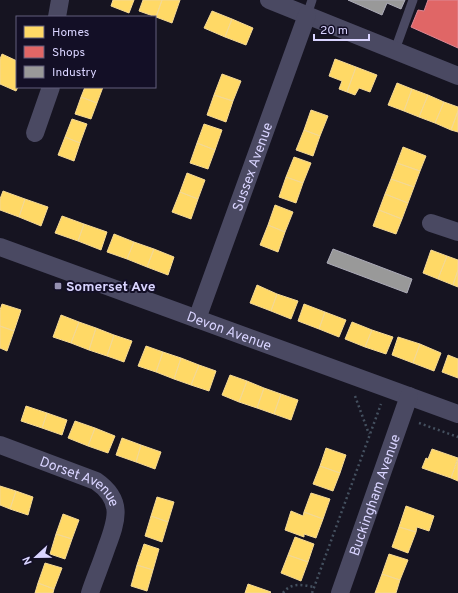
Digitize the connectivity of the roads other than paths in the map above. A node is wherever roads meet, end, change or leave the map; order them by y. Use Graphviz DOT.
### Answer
graph roads {
  1 [pos="60,0"];
  2 [pos="269,0"];
  3 [pos="413,0"];
  4 [pos="309,7"];
  5 [pos="57,16"];
  6 [pos="395,50"];
  7 [pos="458,76"];
  8 [pos="52,88"];
  9 [pos="35,133"];
  10 [pos="432,223"];
  11 [pos="458,232"];
  12 [pos="0,246"];
  13 [pos="197,319"];
  14 [pos="409,396"];
  15 [pos="458,414"];
  16 [pos="0,445"];
  17 [pos="90,593"];
  18 [pos="340,593"];
  1 -- 5 [label="street"];
  2 -- 4 [label="street"];
  3 -- 6 [label="lane"];
  4 -- 6 [label="street"];
  4 -- 13 [label="street, Sussex Avenue"];
  6 -- 7 [label="street"];
  8 -- 9 [label="street"];
  10 -- 11 [label="street"];
  12 -- 13 [label="street, Devon Avenue"];
  13 -- 14 [label="street, Devon Avenue"];
  14 -- 15 [label="street, Devon Avenue"];
  14 -- 18 [label="street, Buckingham Avenue"];
  16 -- 17 [label="street, Dorset Avenue"];
}
